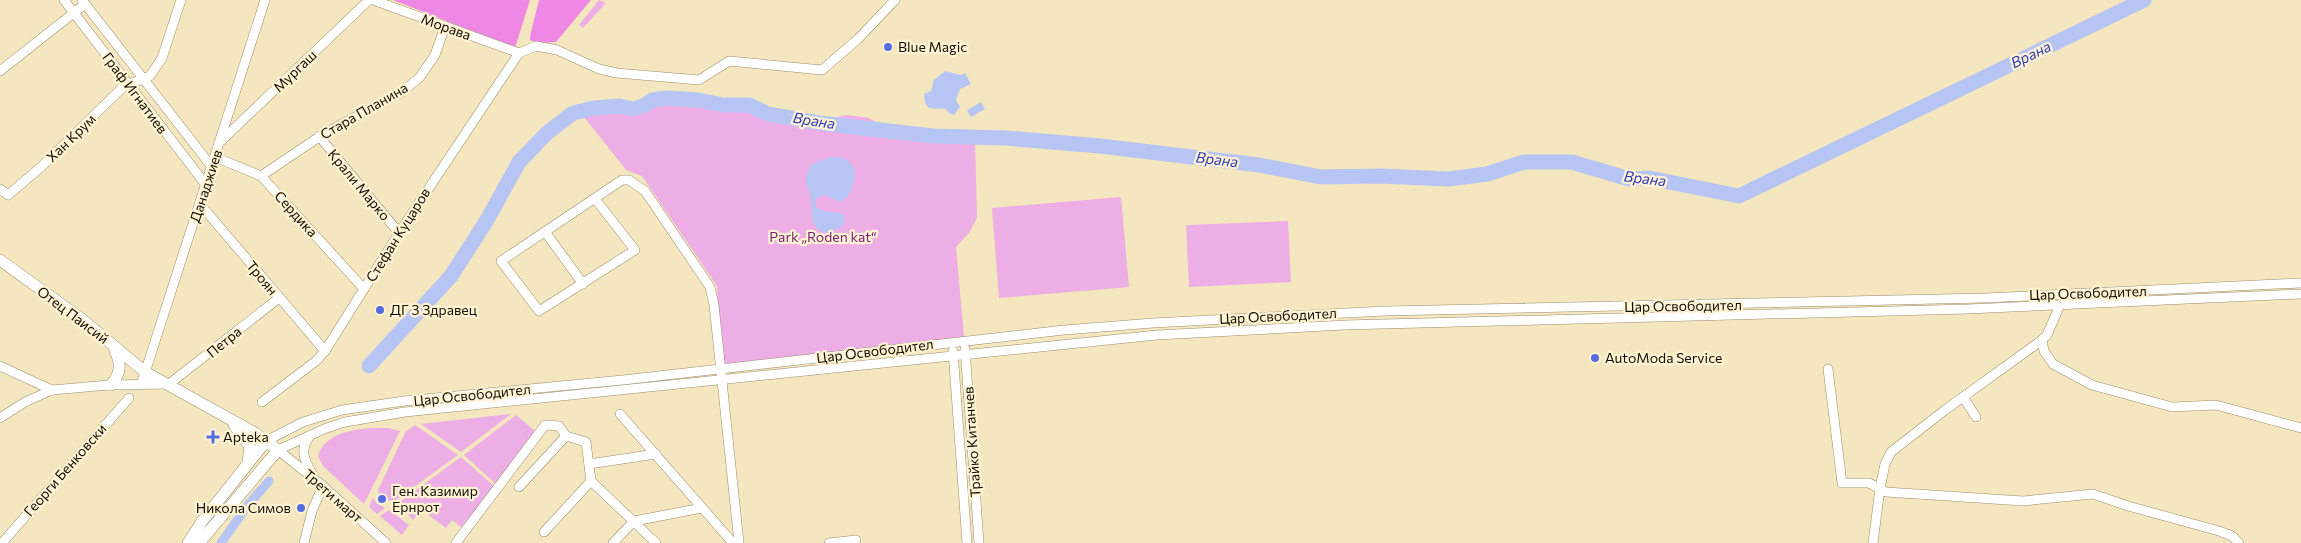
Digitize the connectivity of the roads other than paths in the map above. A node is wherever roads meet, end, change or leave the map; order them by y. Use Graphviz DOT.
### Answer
graph roads {
  1 [pos="64,0"];
  2 [pos="181,0"];
  3 [pos="265,0"];
  4 [pos="369,0"];
  5 [pos="373,0"];
  6 [pos="895,0"];
  7 [pos="84,2"];
  8 [pos="74,13"];
  9 [pos="444,26"];
  10 [pos="519,53"];
  11 [pos="0,71"];
  12 [pos="144,80"];
  13 [pos="130,86"];
  14 [pos="319,136"];
  15 [pos="220,141"];
  16 [pos="215,157"];
  17 [pos="212,167"];
  18 [pos="261,176"];
  19 [pos="206,185"];
  20 [pos="0,189"];
  21 [pos="596,200"];
  22 [pos="200,204"];
  23 [pos="399,233"];
  24 [pos="546,233"];
  25 [pos="0,260"];
  26 [pos="2301,283"];
  27 [pos="583,284"];
  28 [pos="364,290"];
  29 [pos="2301,294"];
  30 [pos="279,298"];
  31 [pos="2060,305"];
  32 [pos="2042,340"];
  33 [pos="964,341"];
  34 [pos="952,343"];
  35 [pos="112,344"];
  36 [pos="325,352"];
  37 [pos="966,354"];
  38 [pos="954,355"];
  39 [pos="0,366"];
  40 [pos="721,369"];
  41 [pos="1828,369"];
  42 [pos="145,372"];
  43 [pos="722,380"];
  44 [pos="169,384"];
  45 [pos="111,385"];
  46 [pos="142,385"];
  47 [pos="52,390"];
  48 [pos="1963,397"];
  49 [pos="129,398"];
  50 [pos="262,402"];
  51 [pos="620,414"];
  52 [pos="1976,417"];
  53 [pos="0,418"];
  54 [pos="230,419"];
  55 [pos="2301,428"];
  56 [pos="312,435"];
  57 [pos="566,436"];
  58 [pos="266,441"];
  59 [pos="278,450"];
  60 [pos="656,454"];
  61 [pos="248,464"];
  62 [pos="589,464"];
  63 [pos="592,481"];
  64 [pos="320,483"];
  65 [pos="519,487"];
  66 [pos="1880,488"];
  67 [pos="702,508"];
  68 [pos="634,521"];
  69 [pos="544,532"];
  70 [pos="856,540"];
  71 [pos="2,543"];
  72 [pos="188,543"];
  73 [pos="199,543"];
  74 [pos="304,543"];
  75 [pos="386,543"];
  76 [pos="456,543"];
  77 [pos="613,543"];
  78 [pos="656,543"];
  79 [pos="733,543"];
  80 [pos="739,543"];
  81 [pos="829,543"];
  82 [pos="966,543"];
  83 [pos="979,543"];
  84 [pos="1873,543"];
  85 [pos="2238,543"];
  1 -- 8 [label="street, Граф Игнатиев"];
  2 -- 12 [label="street"];
  3 -- 15 [label="street, Данаджиев"];
  4 -- 15 [label="street, Мургаш"];
  5 -- 9 [label="street, Морава"];
  6 -- 10 [label="street"];
  7 -- 8 [label="street"];
  7 -- 12 [label="street, Граф Игнатиев"];
  8 -- 11 [label="street"];
  8 -- 13 [label="street, Граф Игнатиев"];
  9 -- 10 [label="street, Морава"];
  9 -- 14 [label="street, Стара Планина"];
  10 -- 23 [label="street, Стефан Куцаров"];
  12 -- 13 [label="street, Хан Крум"];
  12 -- 17 [label="street, Граф Игнатиев"];
  13 -- 19 [label="street, Граф Игнатиев"];
  13 -- 20 [label="street, Хан Крум"];
  14 -- 18 [label="street, Стара Планина"];
  14 -- 23 [label="street, Крали Марко"];
  15 -- 16 [label="street, Данаджиев"];
  16 -- 17 [label="street, Данаджиев"];
  16 -- 18 [label="street, Сердика"];
  17 -- 19 [label="street, Данаджиев"];
  18 -- 28 [label="street, Сердика"];
  19 -- 22 [label="street, Данаджиев"];
  21 -- 24 [label="street"];
  21 -- 27 [label="street"];
  21 -- 40 [label="street"];
  22 -- 30 [label="street, Троян"];
  22 -- 42 [label="street, Данаджиев"];
  23 -- 28 [label="street, Стефан Куцаров"];
  24 -- 27 [label="street"];
  24 -- 27 [label="street"];
  25 -- 35 [label="main road, Отец Паисий"];
  26 -- 33 [label="street, Цар Освободител"];
  28 -- 36 [label="street, Стефан Куцаров"];
  29 -- 31 [label="street, Цар Освободител"];
  30 -- 36 [label="street, Троян"];
  30 -- 44 [label="street, Петра"];
  31 -- 32 [label="street"];
  31 -- 37 [label="street, Цар Освободител"];
  32 -- 48 [label="street"];
  32 -- 55 [label="street"];
  33 -- 34 [label="street, Цар Освободител"];
  33 -- 37 [label="street, Трайко Китанчев"];
  34 -- 38 [label="street, Трайко Китанчев"];
  34 -- 40 [label="street, Цар Освободител"];
  35 -- 42 [label="main road, Отец Паисий"];
  35 -- 45 [label="main road"];
  36 -- 50 [label="street, Стефан Куцаров"];
  37 -- 38 [label="street, Цар Освободител"];
  37 -- 83 [label="street, Трайко Китанчев"];
  38 -- 43 [label="street, Цар Освободител"];
  38 -- 82 [label="street, Трайко Китанчев"];
  39 -- 47 [label="street"];
  40 -- 43 [label="street"];
  40 -- 58 [label="street, Цар Освободител"];
  41 -- 66 [label="street"];
  42 -- 44 [label="main road, Отец Паисий"];
  42 -- 46 [label="street, Данаджиев"];
  43 -- 56 [label="street, Цар Освободител"];
  43 -- 80 [label="street"];
  44 -- 46 [label="street"];
  44 -- 54 [label="main road, Отец Паисий"];
  45 -- 46 [label="street"];
  45 -- 47 [label="street"];
  47 -- 53 [label="street"];
  48 -- 52 [label="street"];
  48 -- 66 [label="street"];
  49 -- 71 [label="street, Георги Бенковски"];
  51 -- 60 [label="street"];
  54 -- 58 [label="main road, Отец Паисий"];
  54 -- 61 [label="main road"];
  56 -- 59 [label="street, Цар Освободител"];
  56 -- 64 [label="street"];
  57 -- 62 [label="street"];
  57 -- 65 [label="street"];
  57 -- 76 [label="street"];
  58 -- 59 [label="main road, Отец Паисий"];
  58 -- 61 [label="main road"];
  59 -- 64 [label="street, Трети март"];
  59 -- 73 [label="main road"];
  60 -- 62 [label="street"];
  60 -- 67 [label="street"];
  61 -- 72 [label="main road"];
  62 -- 63 [label="street"];
  63 -- 68 [label="street"];
  63 -- 69 [label="street"];
  64 -- 74 [label="street"];
  64 -- 75 [label="street, Трети март"];
  66 -- 84 [label="street"];
  66 -- 85 [label="street"];
  67 -- 68 [label="street"];
  67 -- 79 [label="street"];
  68 -- 77 [label="street"];
  68 -- 78 [label="street"];
  70 -- 81 [label="street"];
}
